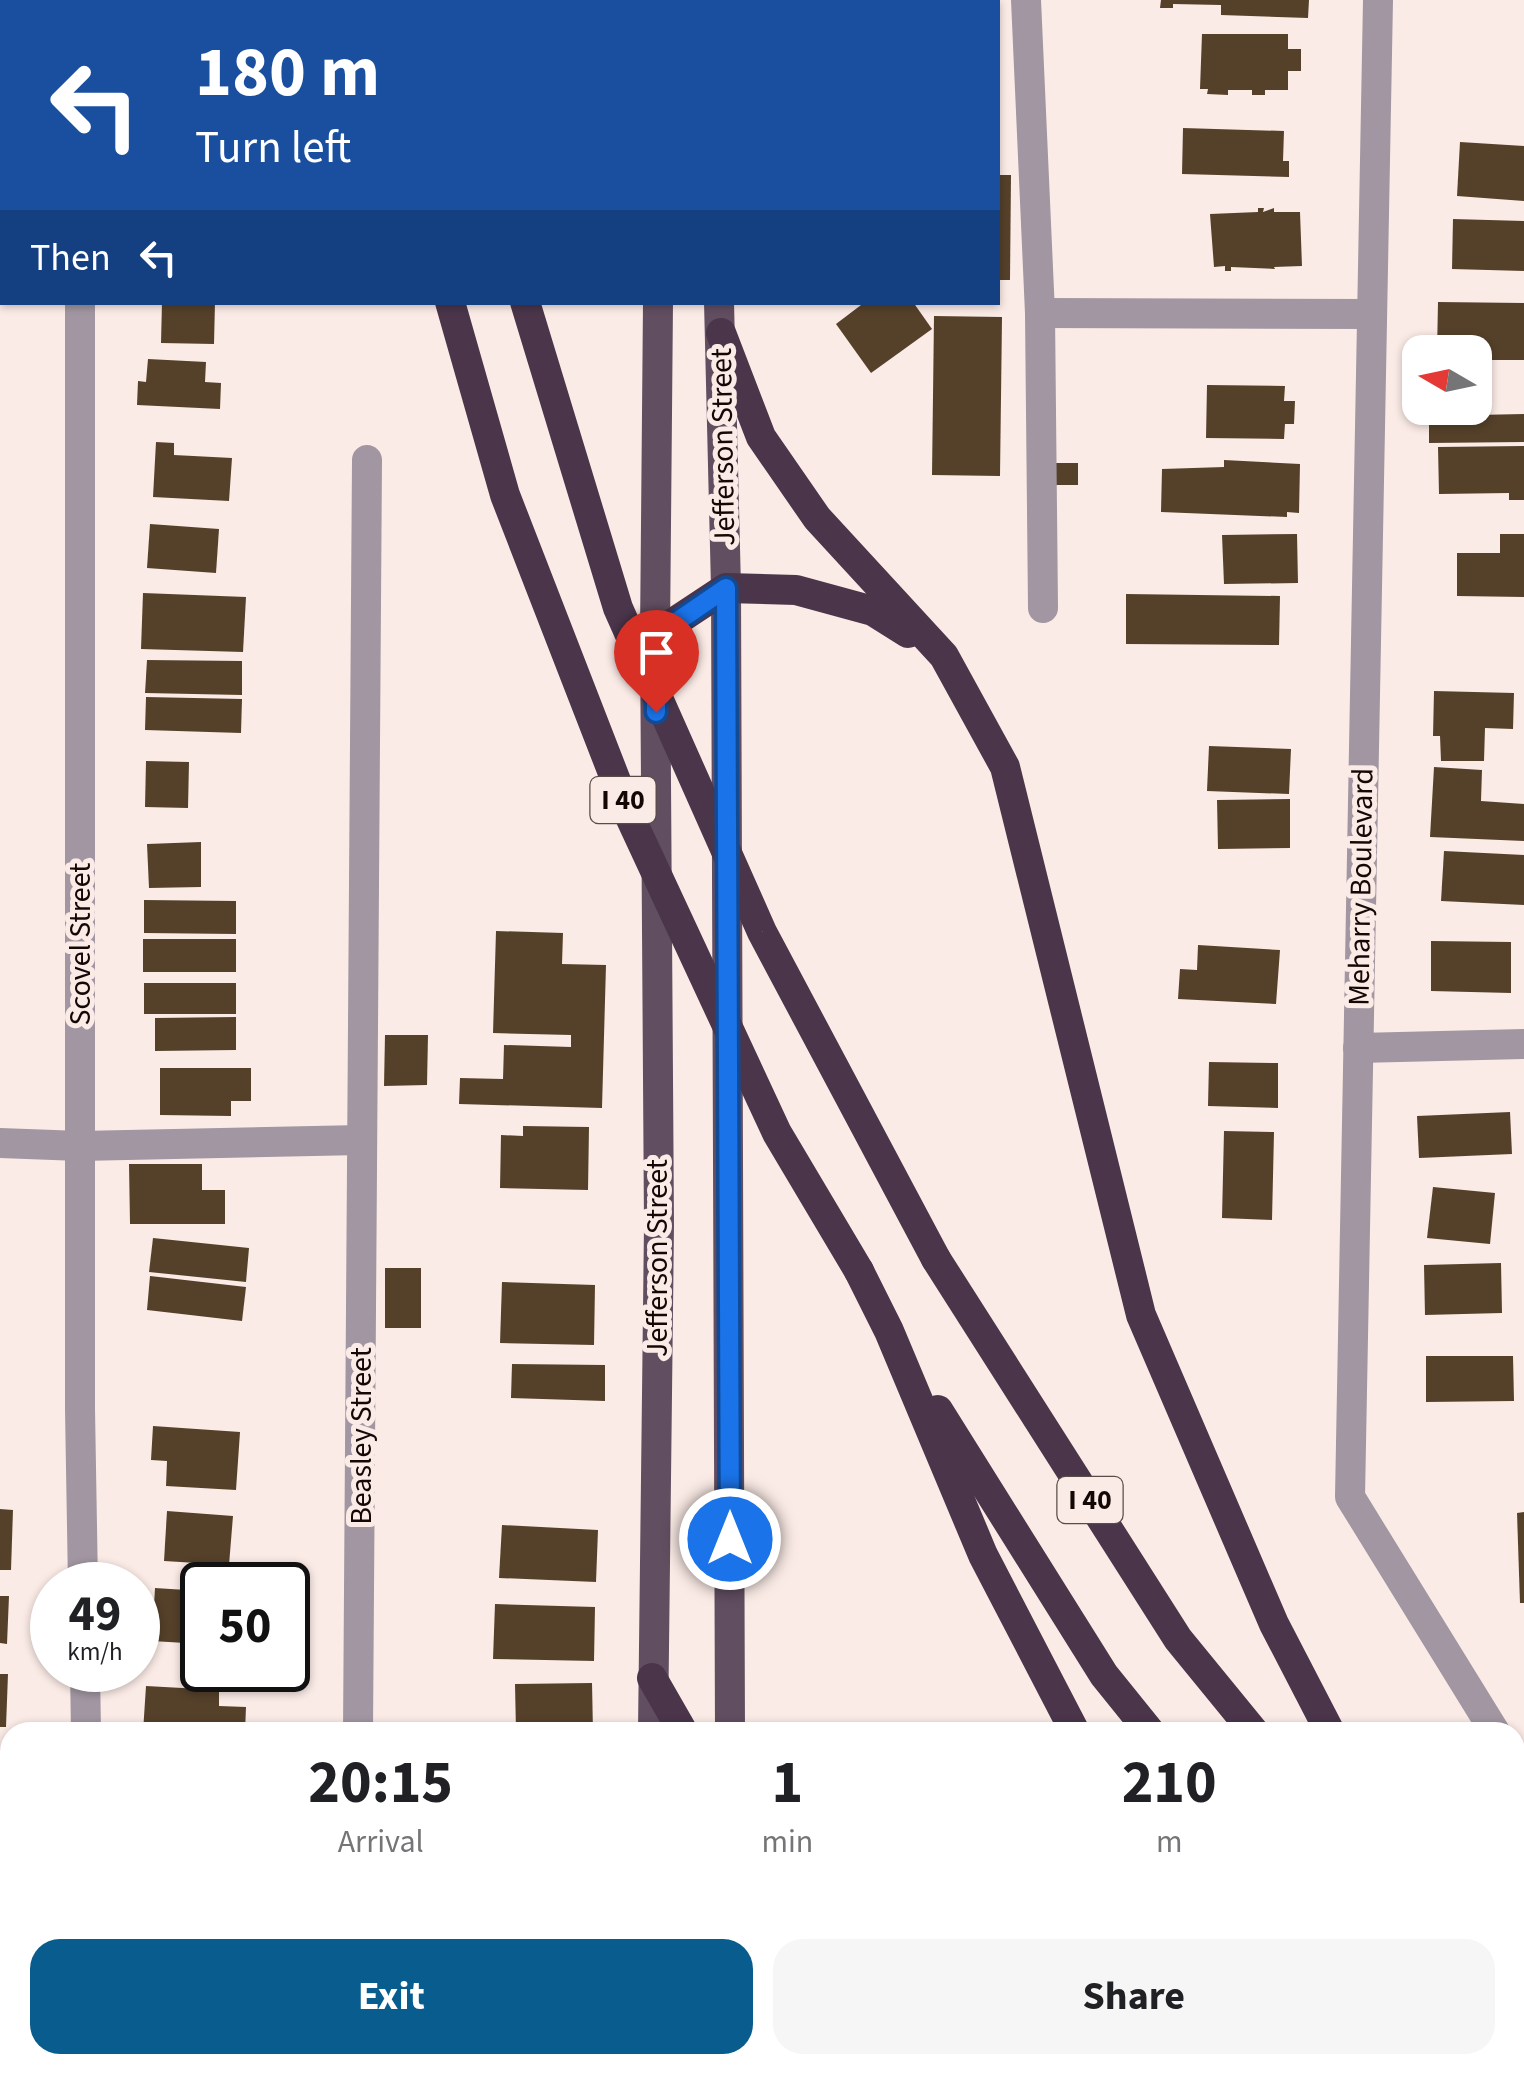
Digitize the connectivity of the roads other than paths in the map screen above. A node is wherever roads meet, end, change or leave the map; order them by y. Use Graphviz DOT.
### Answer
graph roads {
  1 [pos="1026,0"];
  2 [pos="1378,0"];
  3 [pos="80,305"];
  4 [pos="451,305"];
  5 [pos="526,305"];
  6 [pos="658,305"];
  7 [pos="719,305"];
  8 [pos="1040,312"];
  9 [pos="1372,314"];
  10 [pos="721,334"];
  11 [pos="367,460"];
  12 [pos="726,588"];
  13 [pos="1043,608"];
  14 [pos="656,636"];
  15 [pos="944,656"];
  16 [pos="1524,1044"];
  17 [pos="1358,1048"];
  18 [pos="361,1140"];
  19 [pos="0,1143"];
  20 [pos="80,1146"];
  21 [pos="889,1331"];
  22 [pos="84,1562"];
  23 [pos="652,1678"];
  24 [pos="85,1692"];
  25 [pos="86,1722"];
  26 [pos="358,1722"];
  27 [pos="653,1722"];
  28 [pos="677,1722"];
  29 [pos="730,1722"];
  30 [pos="1069,1722"];
  31 [pos="1142,1722"];
  32 [pos="1246,1722"];
  33 [pos="1325,1722"];
  34 [pos="1489,1722"];
  1 -- 8 [label="street"];
  2 -- 9 [label="street, Meharry Boulevard"];
  3 -- 20 [label="street, Scovel Street"];
  4 -- 21 [label="highway, I 40, bridge"];
  5 -- 32 [label="highway, I 40, bridge"];
  6 -- 14 [label="main road, Jefferson Street"];
  7 -- 10 [label="main road, Jefferson Street"];
  8 -- 9 [label="street"];
  8 -- 13 [label="street"];
  9 -- 17 [label="street, Meharry Boulevard"];
  10 -- 12 [label="main road, Jefferson Street"];
  10 -- 15 [label="highway"];
  11 -- 18 [label="street, Beasley Street"];
  12 -- 14 [label="highway"];
  12 -- 15 [label="highway"];
  12 -- 29 [label="main road, Jefferson Street"];
  14 -- 23 [label="main road, Jefferson Street"];
  15 -- 33 [label="highway"];
  16 -- 17 [label="street"];
  17 -- 34 [label="street, Meharry Boulevard"];
  18 -- 20 [label="street"];
  18 -- 26 [label="street, Beasley Street"];
  19 -- 20 [label="street"];
  20 -- 22 [label="street, Scovel Street"];
  21 -- 30 [label="highway"];
  21 -- 31 [label="highway, I 40"];
  23 -- 27 [label="main road, Jefferson Street"];
  23 -- 28 [label="highway"];
  24 -- 25 [label="street"];
}
